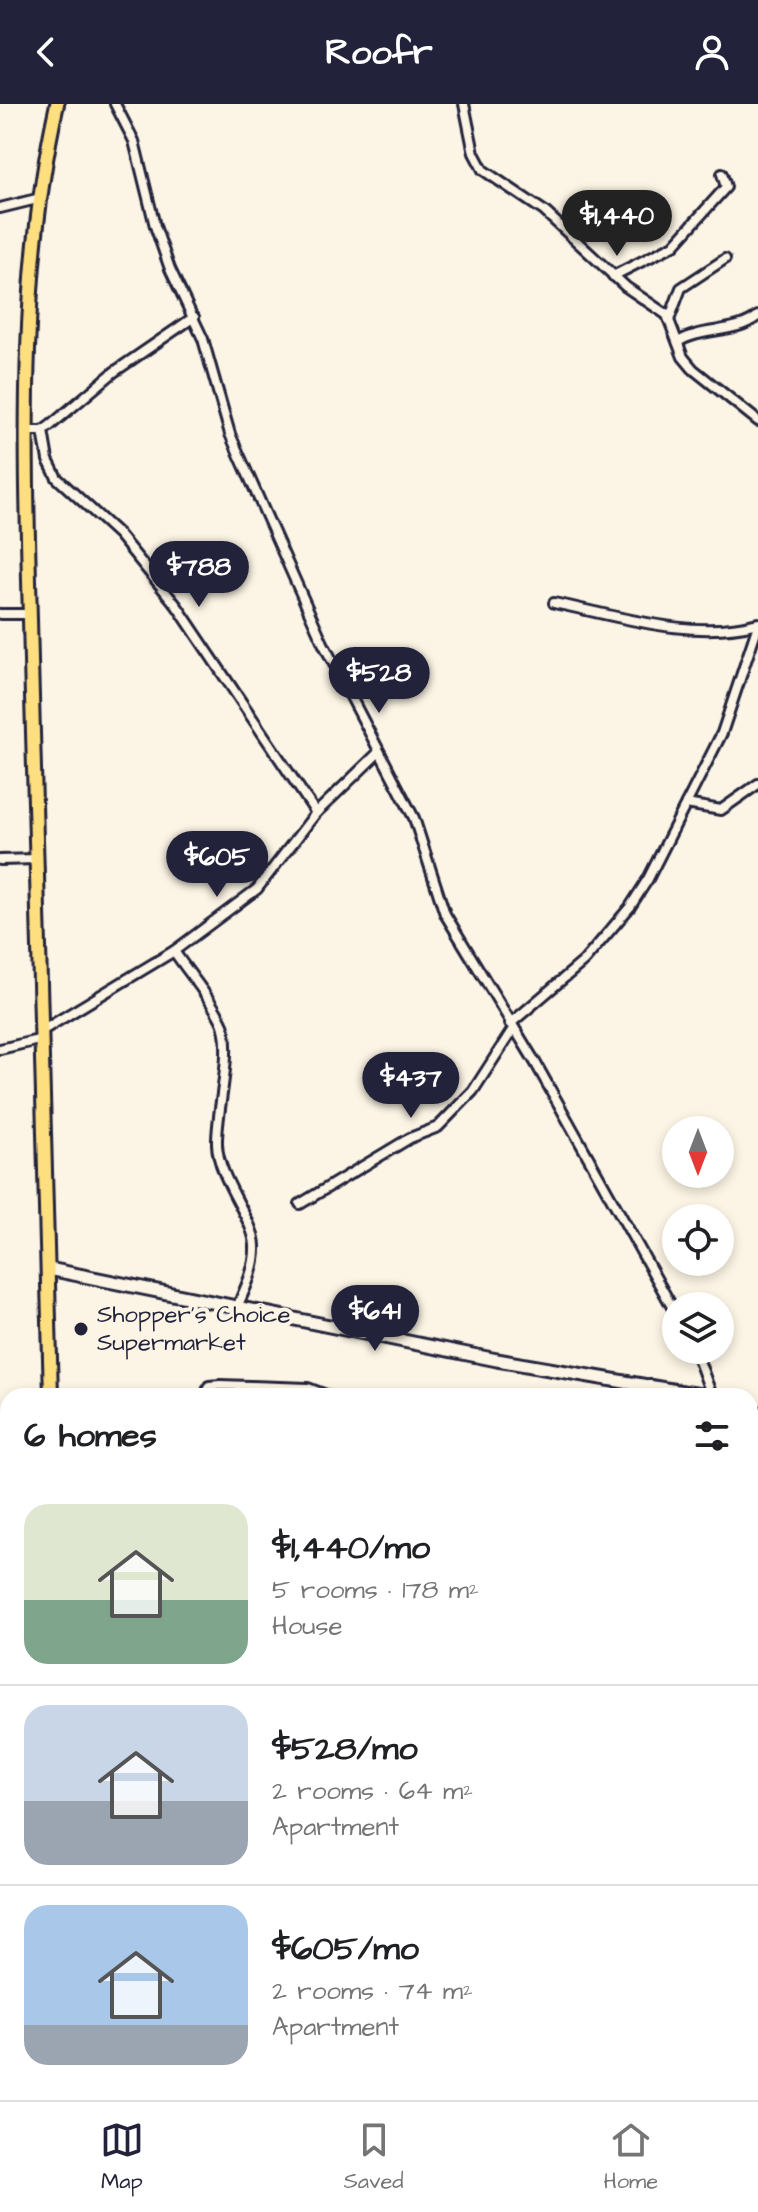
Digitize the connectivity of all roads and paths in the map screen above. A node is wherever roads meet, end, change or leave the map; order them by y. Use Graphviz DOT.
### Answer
graph roads {
  1 [pos="57,104"];
  2 [pos="115,104"];
  3 [pos="464,104"];
  4 [pos="722,174"];
  5 [pos="41,198"];
  6 [pos="0,208"];
  7 [pos="725,259"];
  8 [pos="613,276"];
  9 [pos="758,316"];
  10 [pos="194,317"];
  11 [pos="669,320"];
  12 [pos="678,342"];
  13 [pos="758,421"];
  14 [pos="29,431"];
  15 [pos="43,431"];
  16 [pos="554,603"];
  17 [pos="0,614"];
  18 [pos="30,614"];
  19 [pos="758,624"];
  20 [pos="377,754"];
  21 [pos="758,784"];
  22 [pos="686,804"];
  23 [pos="316,813"];
  24 [pos="37,859"];
  25 [pos="0,860"];
  26 [pos="174,951"];
  27 [pos="512,1026"];
  28 [pos="43,1034"];
  29 [pos="0,1049"];
  30 [pos="300,1204"];
  31 [pos="49,1269"];
  32 [pos="665,1292"];
  33 [pos="238,1305"];
  34 [pos="700,1364"];
  35 [pos="51,1388"];
  36 [pos="208,1388"];
  37 [pos="308,1388"];
  38 [pos="630,1388"];
  39 [pos="709,1388"];
  1 -- 5 [label="main road"];
  2 -- 10 [label="street"];
  3 -- 8 [label="street"];
  4 -- 8 [label="street"];
  5 -- 6 [label="street"];
  5 -- 14 [label="main road"];
  7 -- 11 [label="street"];
  8 -- 11 [label="street"];
  9 -- 12 [label="street"];
  10 -- 15 [label="street"];
  10 -- 20 [label="street"];
  11 -- 12 [label="street"];
  12 -- 13 [label="street"];
  14 -- 15 [label="street"];
  14 -- 18 [label="main road"];
  15 -- 23 [label="street"];
  16 -- 19 [label="street"];
  17 -- 18 [label="street"];
  18 -- 24 [label="main road"];
  19 -- 22 [label="street"];
  20 -- 23 [label="street"];
  20 -- 27 [label="street"];
  21 -- 22 [label="street"];
  22 -- 27 [label="street"];
  23 -- 26 [label="street"];
  24 -- 25 [label="street"];
  24 -- 28 [label="main road"];
  26 -- 28 [label="street"];
  26 -- 33 [label="street"];
  27 -- 30 [label="street"];
  27 -- 32 [label="street"];
  28 -- 29 [label="street"];
  28 -- 31 [label="main road"];
  31 -- 33 [label="street"];
  31 -- 35 [label="main road"];
  33 -- 38 [label="street"];
  34 -- 39 [label="street"];
  36 -- 37 [label="street"];
}
